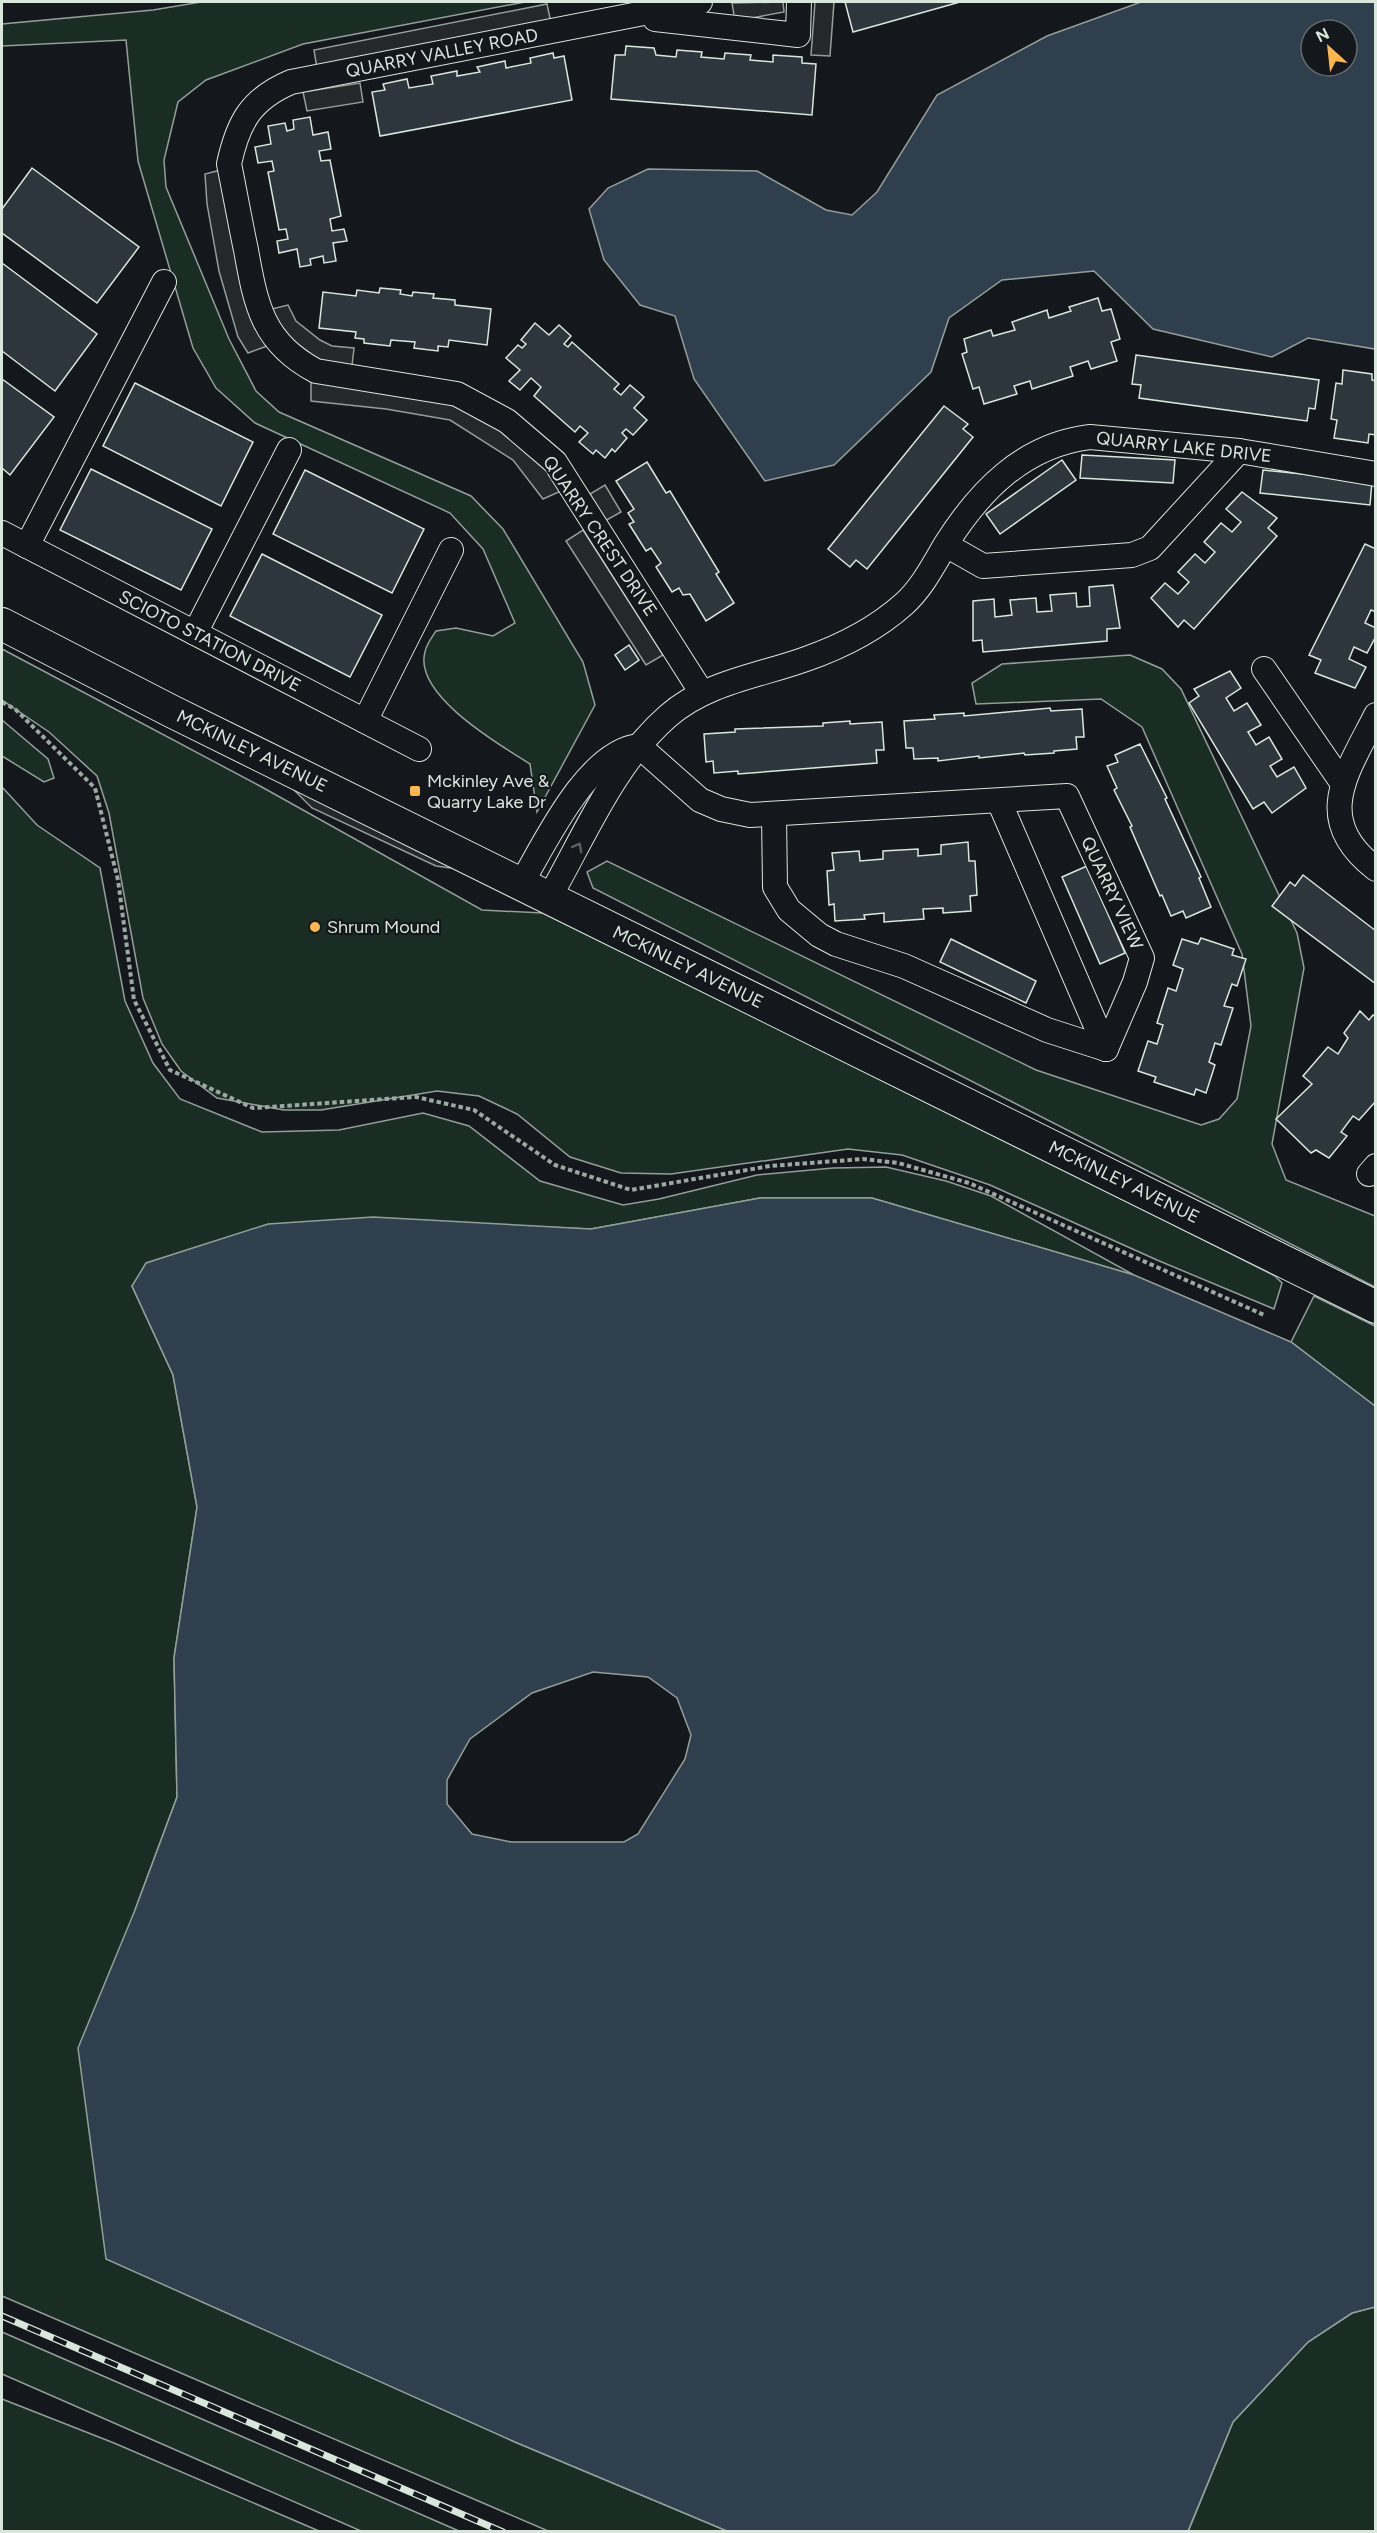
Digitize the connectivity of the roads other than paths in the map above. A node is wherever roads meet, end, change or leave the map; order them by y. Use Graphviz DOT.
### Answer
graph roads {
  1 [pos="700,2"];
  2 [pos="799,2"];
  3 [pos="635,16"];
  4 [pos="229,165"];
  5 [pos="164,282"];
  6 [pos="289,450"];
  7 [pos="1239,451"];
  8 [pos="1376,474"];
  9 [pos="2,533"];
  10 [pos="946,545"];
  11 [pos="27,546"];
  12 [pos="452,550"];
  13 [pos="2,624"];
  14 [pos="195,633"];
  15 [pos="1264,669"];
  16 [pos="702,693"];
  17 [pos="1376,715"];
  18 [pos="365,721"];
  19 [pos="639,746"];
  20 [pos="419,749"];
  21 [pos="584,784"];
  22 [pos="1343,784"];
  23 [pos="604,799"];
  24 [pos="999,801"];
  25 [pos="774,815"];
  26 [pos="1376,869"];
  27 [pos="520,884"];
  28 [pos="549,898"];
  29 [pos="1106,1049"];
  30 [pos="1376,1307"];
  1 -- 3 [label="street, QUARRY VALLEY ROAD"];
  2 -- 3 [label="street"];
  3 -- 4 [label="street, QUARRY VALLEY ROAD"];
  4 -- 16 [label="street, QUARRY CREST DRIVE"];
  5 -- 11 [label="street"];
  6 -- 14 [label="street"];
  7 -- 8 [label="street, QUARRY LAKE DRIVE"];
  7 -- 10 [label="street, QUARRY LAKE DRIVE"];
  7 -- 10 [label="street"];
  9 -- 11 [label="street, SCIOTO STATION DRIVE"];
  10 -- 16 [label="street, QUARRY LAKE DRIVE"];
  11 -- 14 [label="street, SCIOTO STATION DRIVE"];
  12 -- 18 [label="street"];
  13 -- 27 [label="main road, MCKINLEY AVENUE"];
  14 -- 18 [label="street, SCIOTO STATION DRIVE"];
  15 -- 22 [label="street"];
  16 -- 19 [label="street, QUARRY LAKE DRIVE"];
  17 -- 22 [label="street"];
  18 -- 20 [label="street, SCIOTO STATION DRIVE"];
  19 -- 21 [label="street, QUARRY LAKE DRIVE"];
  19 -- 23 [label="street, QUARRY LAKE DRIVE"];
  19 -- 25 [label="street, QUARRY VIEW"];
  21 -- 23 [label="street"];
  21 -- 27 [label="street, QUARRY LAKE DRIVE"];
  22 -- 26 [label="street"];
  28 -- 23 [label="street, QUARRY LAKE DRIVE, one-way"];
  24 -- 25 [label="street, QUARRY VIEW"];
  24 -- 29 [label="street"];
  24 -- 29 [label="street, QUARRY VIEW"];
  25 -- 29 [label="street"];
  27 -- 28 [label="main road, MCKINLEY AVENUE"];
  28 -- 30 [label="main road, MCKINLEY AVENUE"];
}
